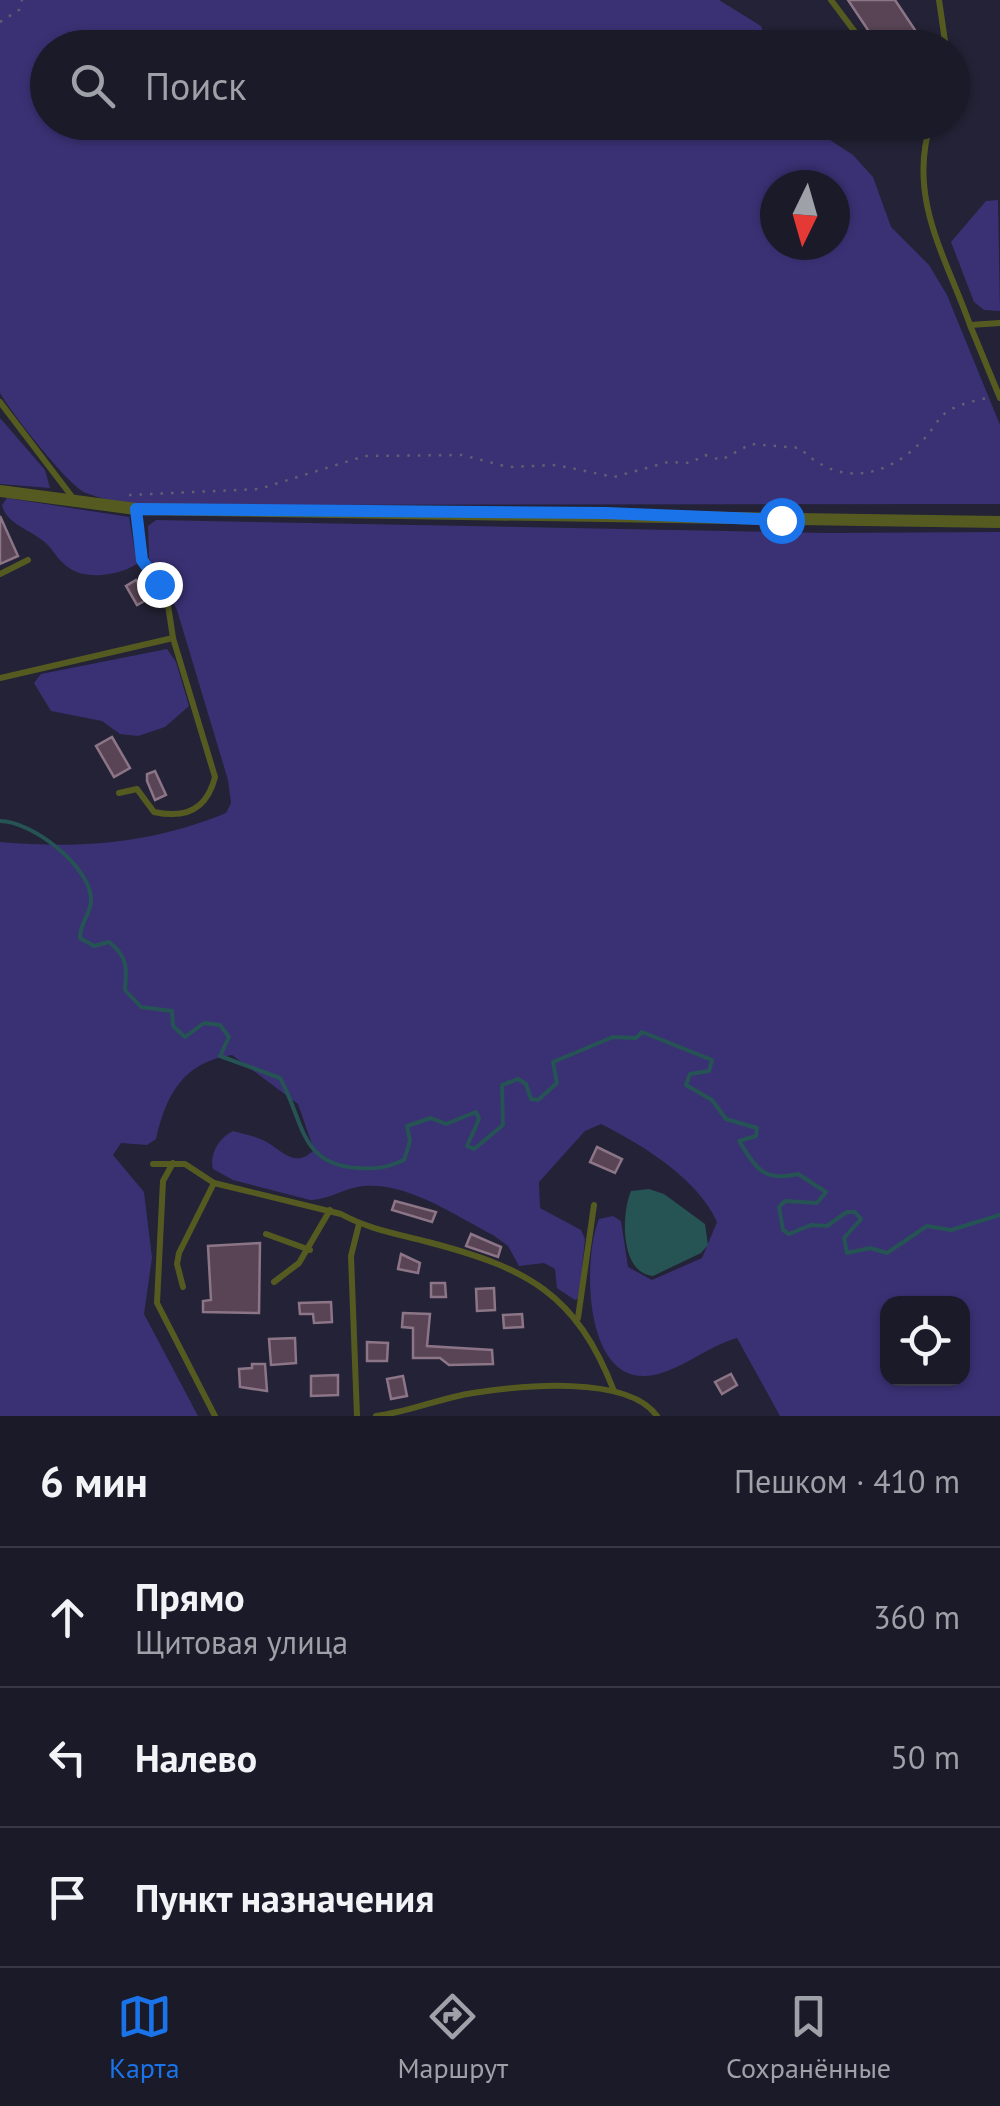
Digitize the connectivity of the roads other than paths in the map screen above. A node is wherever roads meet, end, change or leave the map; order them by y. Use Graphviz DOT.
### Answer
graph roads {
  1 [pos="831,0"];
  2 [pos="939,0"];
  3 [pos="854,30"];
  4 [pos="943,30"];
  5 [pos="926,140"];
  6 [pos="1000,323"];
  7 [pos="970,325"];
  8 [pos="999,397"];
  9 [pos="0,402"];
  10 [pos="0,491"];
  11 [pos="73,498"];
  12 [pos="136,509"];
  13 [pos="1000,522"];
  14 [pos="28,560"];
  15 [pos="0,574"];
  16 [pos="173,638"];
  17 [pos="0,678"];
  18 [pos="119,793"];
  19 [pos="173,1163"];
  20 [pos="152,1164"];
  21 [pos="214,1183"];
  22 [pos="594,1206"];
  23 [pos="330,1210"];
  24 [pos="359,1224"];
  25 [pos="266,1234"];
  26 [pos="310,1250"];
  27 [pos="274,1282"];
  28 [pos="183,1287"];
  29 [pos="578,1319"];
  30 [pos="614,1391"];
  31 [pos="215,1416"];
  32 [pos="357,1416"];
  33 [pos="376,1416"];
  34 [pos="657,1416"];
  1 -- 3 [label="lane"];
  2 -- 4 [label="lane"];
  5 -- 7 [label="lane"];
  6 -- 7 [label="lane"];
  7 -- 8 [label="lane"];
  9 -- 11 [label="lane"];
  10 -- 11 [label="street"];
  11 -- 12 [label="street"];
  12 -- 13 [label="street"];
  12 -- 16 [label="lane"];
  14 -- 15 [label="lane"];
  16 -- 17 [label="lane"];
  16 -- 18 [label="lane"];
  19 -- 20 [label="lane"];
  19 -- 21 [label="lane"];
  19 -- 31 [label="lane"];
  21 -- 23 [label="lane"];
  21 -- 28 [label="lane"];
  22 -- 29 [label="lane"];
  23 -- 24 [label="lane"];
  23 -- 26 [label="lane"];
  24 -- 29 [label="lane"];
  24 -- 32 [label="lane"];
  25 -- 26 [label="lane"];
  26 -- 27 [label="lane"];
  29 -- 30 [label="lane"];
  30 -- 33 [label="lane"];
  30 -- 34 [label="lane"];
}
